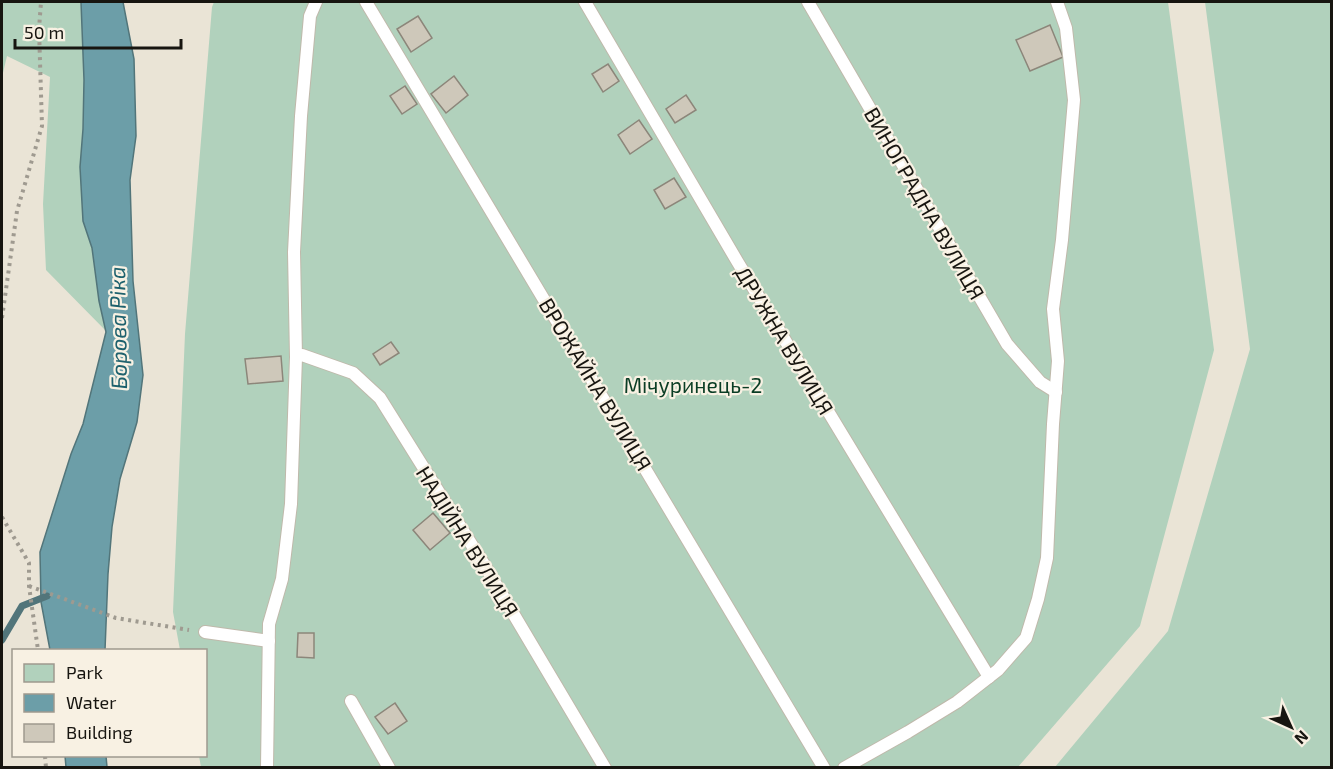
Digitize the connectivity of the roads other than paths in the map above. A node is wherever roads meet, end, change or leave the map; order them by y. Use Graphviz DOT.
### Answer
graph roads {
  1 [pos="316,2"];
  2 [pos="366,2"];
  3 [pos="585,2"];
  4 [pos="808,2"];
  5 [pos="1056,2"];
  6 [pos="296,357"];
  7 [pos="1056,392"];
  8 [pos="205,632"];
  9 [pos="269,641"];
  10 [pos="989,676"];
  11 [pos="351,701"];
  12 [pos="267,768"];
  13 [pos="389,768"];
  14 [pos="605,768"];
  15 [pos="824,768"];
  16 [pos="844,768"];
  1 -- 6 [label="lane"];
  2 -- 15 [label="lane, ВРОЖАЙНА ВУЛИЦЯ"];
  3 -- 10 [label="lane, ДРУЖНА ВУЛИЦЯ"];
  4 -- 7 [label="lane, ВИНОГРАДНА ВУЛИЦЯ"];
  5 -- 7 [label="lane"];
  6 -- 9 [label="lane"];
  6 -- 14 [label="lane, НАДІЙНА ВУЛИЦЯ"];
  7 -- 10 [label="lane"];
  8 -- 9 [label="lane"];
  9 -- 12 [label="lane"];
  10 -- 16 [label="lane"];
  11 -- 13 [label="lane"];
}
